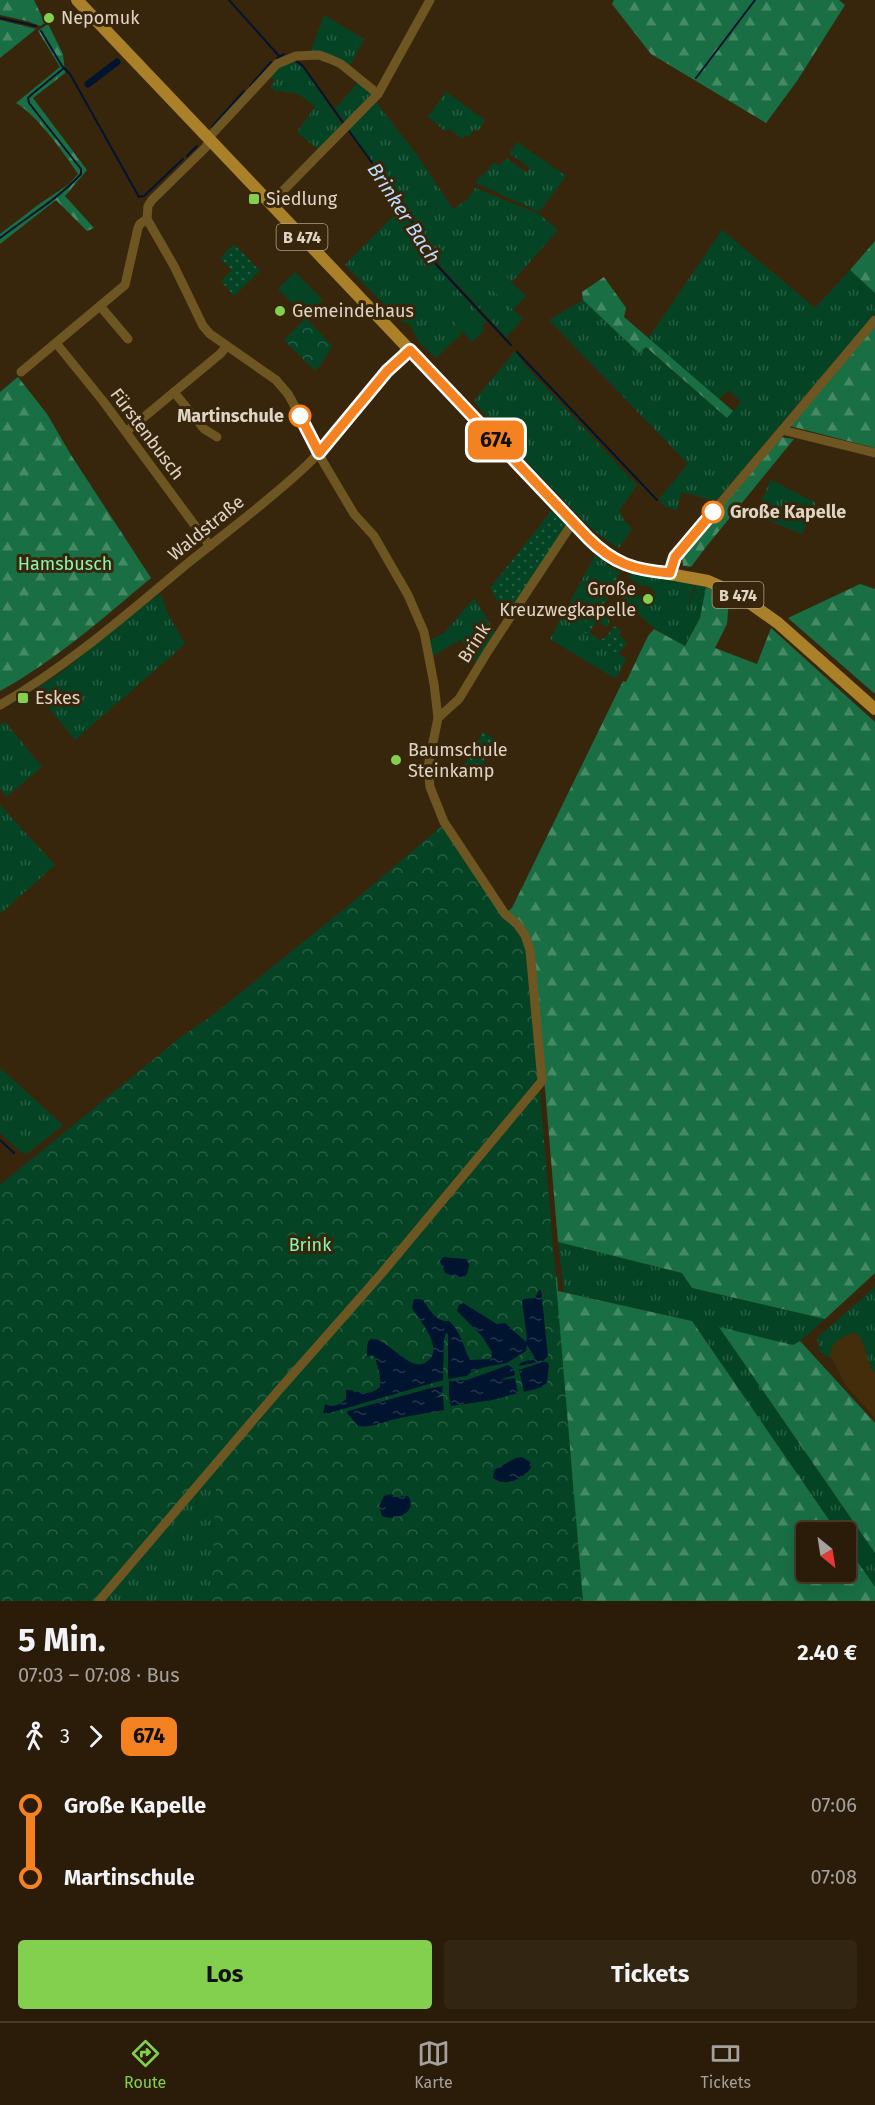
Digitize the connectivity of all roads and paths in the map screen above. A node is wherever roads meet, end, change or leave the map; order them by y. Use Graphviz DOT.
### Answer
graph roads {
  1 [pos="77,0"];
  2 [pos="430,0"];
  3 [pos="378,94"];
  4 [pos="209,139"];
  5 [pos="270,204"];
  6 [pos="147,219"];
  7 [pos="100,306"];
  8 [pos="875,320"];
  9 [pos="128,339"];
  10 [pos="56,343"];
  11 [pos="227,346"];
  12 [pos="410,350"];
  13 [pos="21,372"];
  14 [pos="174,392"];
  15 [pos="782,429"];
  16 [pos="126,432"];
  17 [pos="217,437"];
  18 [pos="319,453"];
  19 [pos="875,453"];
  20 [pos="573,522"];
  21 [pos="210,546"];
  22 [pos="670,573"];
  23 [pos="0,705"];
  24 [pos="875,709"];
  25 [pos="438,718"];
  26 [pos="99,1601"];
  1 -- 4 [label="main road, B 474"];
  2 -- 3 [label="street"];
  3 -- 4 [label="street"];
  3 -- 5 [label="street"];
  4 -- 5 [label="main road, B 474"];
  4 -- 6 [label="street"];
  5 -- 12 [label="main road, B 474"];
  6 -- 7 [label="street"];
  6 -- 11 [label="street"];
  7 -- 9 [label="street"];
  7 -- 10 [label="street"];
  8 -- 15 [label="street"];
  10 -- 13 [label="street"];
  10 -- 16 [label="street, Fürstenbusch"];
  11 -- 14 [label="street"];
  11 -- 18 [label="street"];
  12 -- 18 [label="street, Waldstraße"];
  12 -- 20 [label="main road, B 474"];
  14 -- 16 [label="street"];
  14 -- 17 [label="street"];
  15 -- 19 [label="street"];
  15 -- 22 [label="street"];
  16 -- 21 [label="street, Fürstenbusch"];
  18 -- 21 [label="street, Waldstraße"];
  18 -- 25 [label="street"];
  20 -- 22 [label="main road, B 474"];
  20 -- 25 [label="street, Brink"];
  21 -- 23 [label="street, Waldstraße"];
  22 -- 24 [label="main road, B 474"];
  25 -- 26 [label="street"];
}
